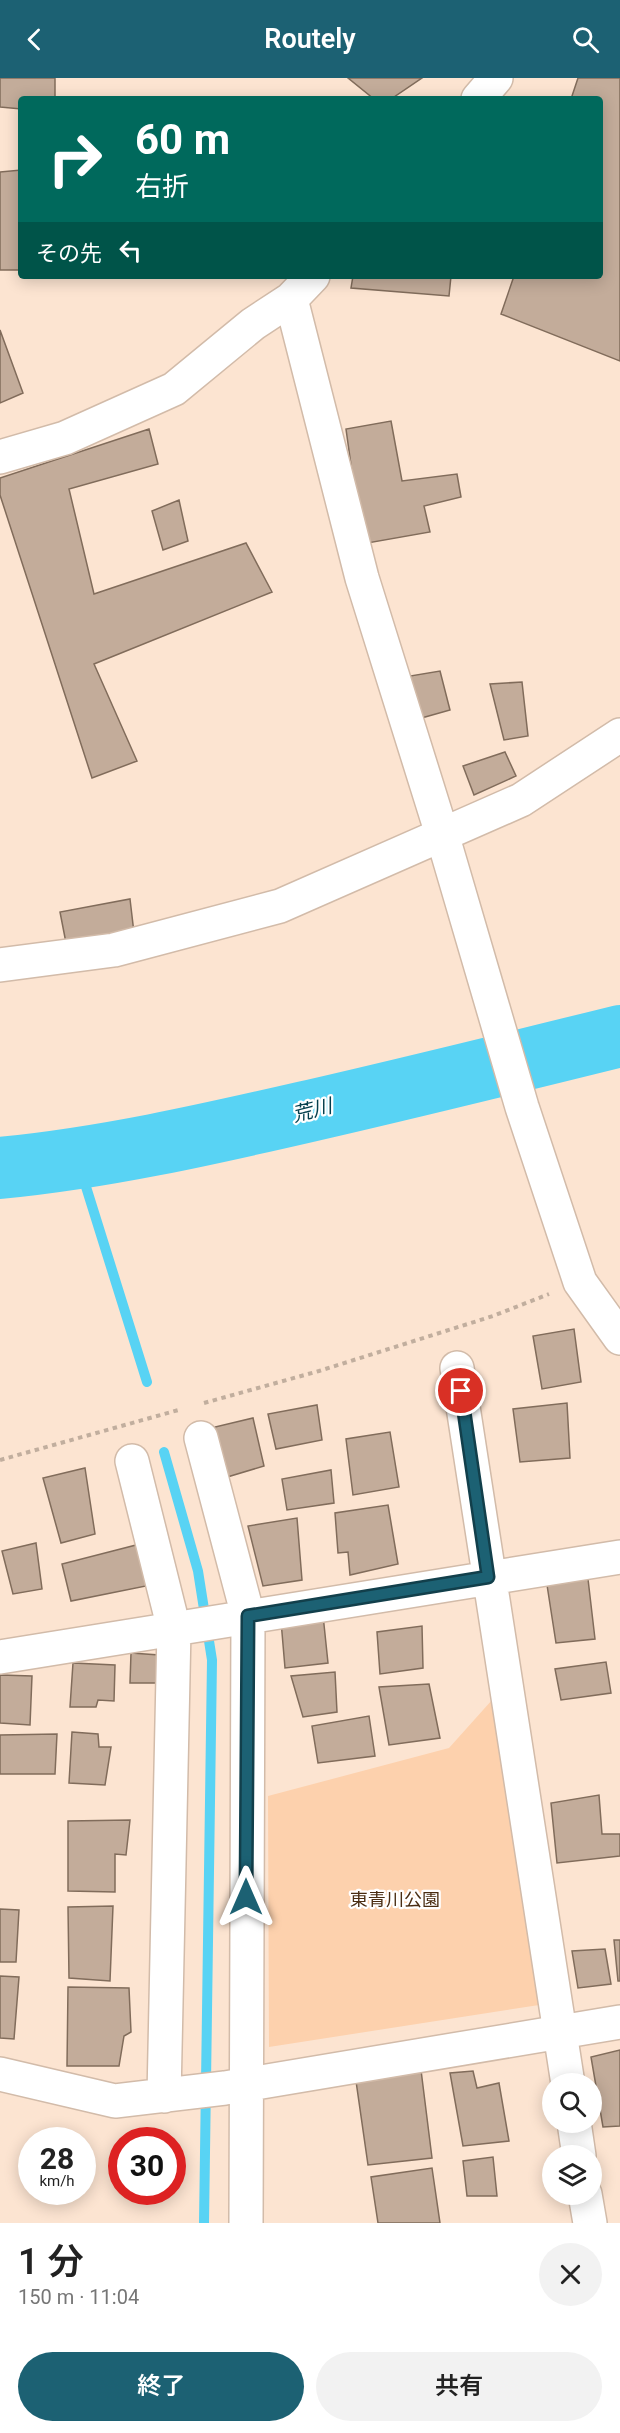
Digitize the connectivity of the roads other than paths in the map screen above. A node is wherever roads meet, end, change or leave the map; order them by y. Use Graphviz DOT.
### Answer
graph roads {
  1 [pos="496,78"];
  2 [pos="481,96"];
  3 [pos="302,288"];
  4 [pos="0,458"];
  5 [pos="620,735"];
  6 [pos="442,834"];
  7 [pos="0,965"];
  8 [pos="620,1338"];
  9 [pos="457,1368"];
  10 [pos="201,1438"];
  11 [pos="132,1461"];
  12 [pos="620,1557"];
  13 [pos="488,1577"];
  14 [pos="241,1618"];
  15 [pos="182,1628"];
  16 [pos="0,1657"];
  17 [pos="620,2022"];
  18 [pos="560,2032"];
  19 [pos="566,2073"];
  20 [pos="0,2074"];
  21 [pos="235,2086"];
  22 [pos="172,2095"];
  23 [pos="587,2205"];
  24 [pos="246,2223"];
  25 [pos="590,2223"];
  1 -- 2 [label="street"];
  3 -- 4 [label="street"];
  3 -- 6 [label="street"];
  5 -- 6 [label="street"];
  6 -- 7 [label="street"];
  6 -- 8 [label="street"];
  9 -- 13 [label="street"];
  10 -- 14 [label="street"];
  11 -- 15 [label="street"];
  12 -- 13 [label="street"];
  13 -- 14 [label="street"];
  13 -- 18 [label="street"];
  14 -- 15 [label="street"];
  14 -- 21 [label="street"];
  15 -- 16 [label="street"];
  15 -- 22 [label="street"];
  17 -- 18 [label="street"];
  18 -- 19 [label="street"];
  18 -- 21 [label="street"];
  20 -- 22 [label="street"];
  21 -- 22 [label="street"];
  21 -- 24 [label="street"];
  23 -- 25 [label="street"];
}
